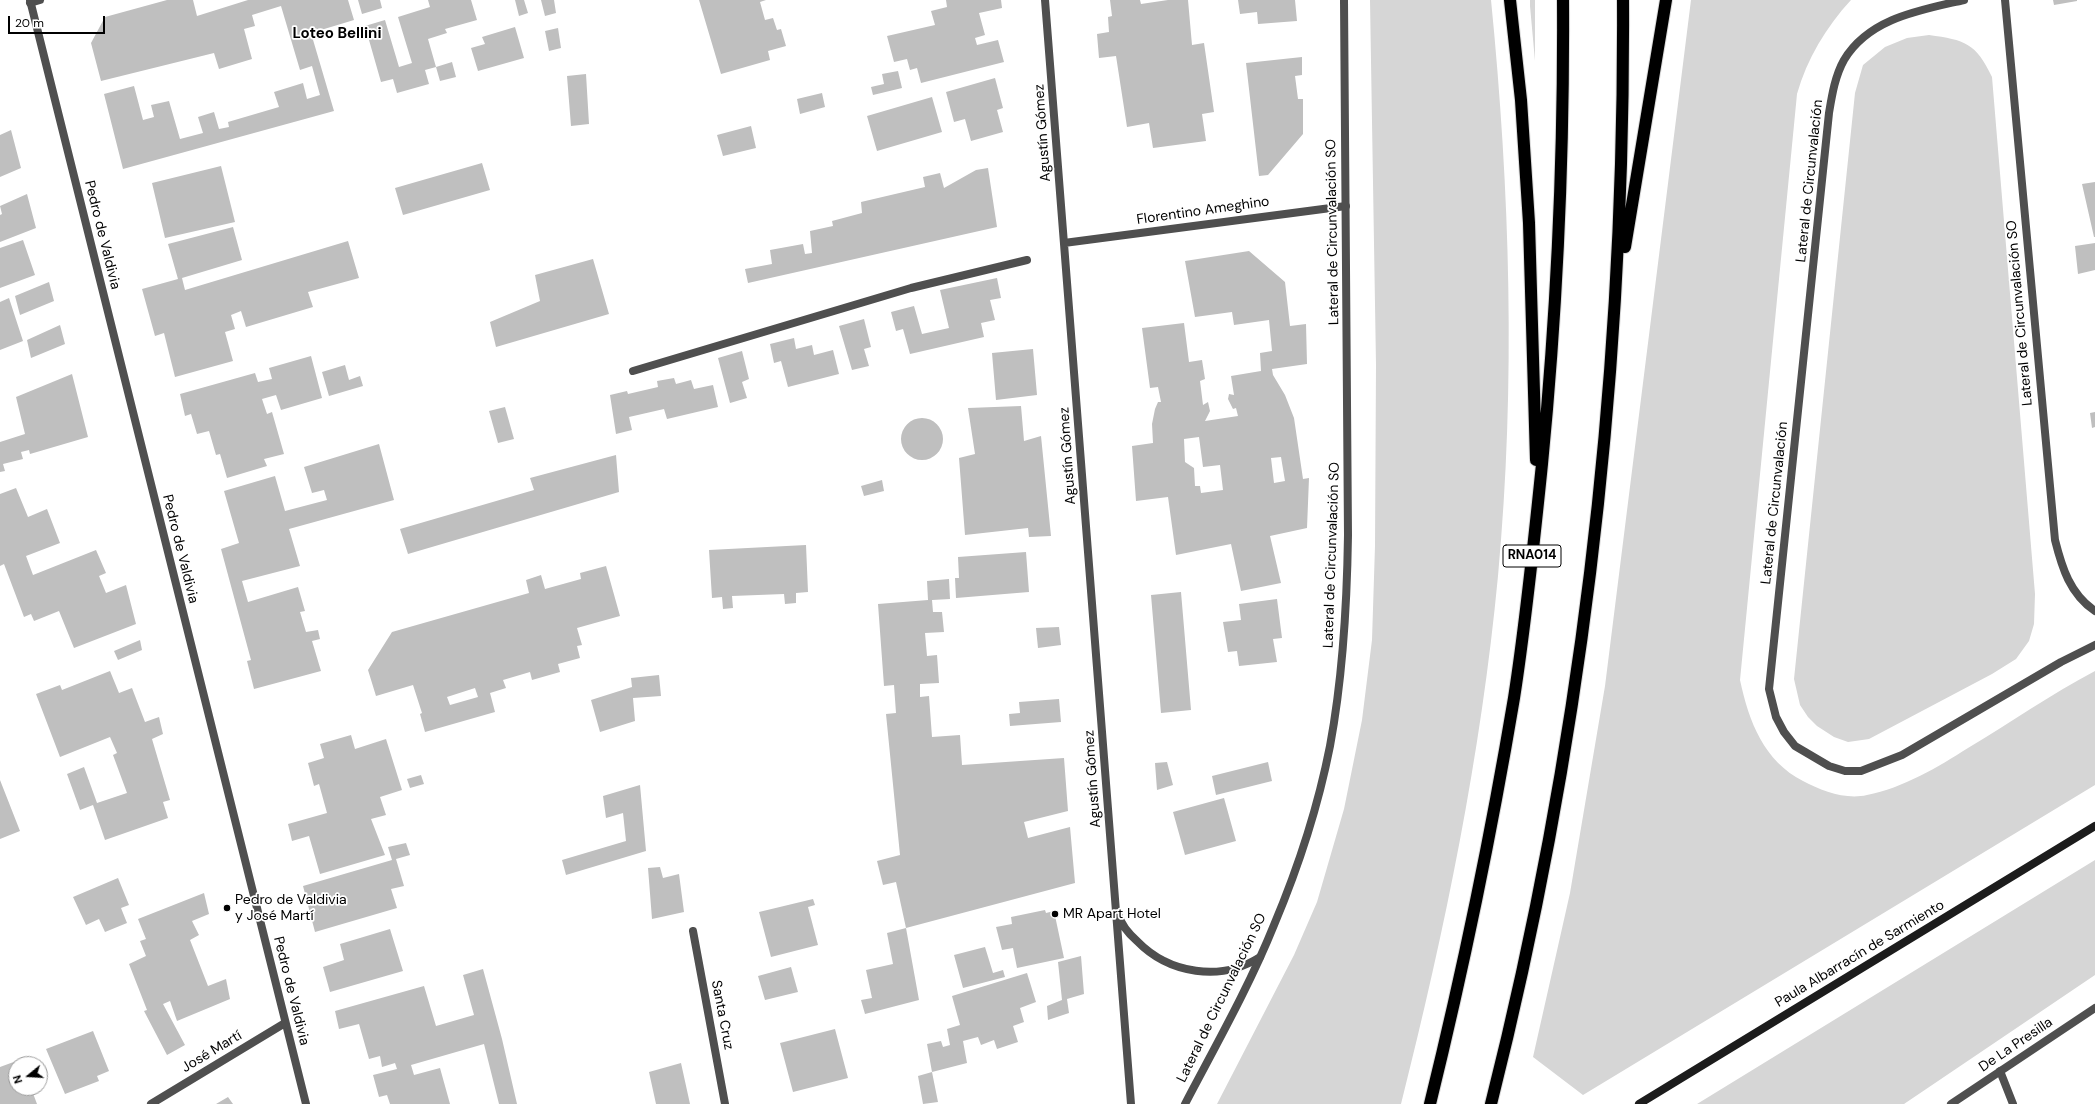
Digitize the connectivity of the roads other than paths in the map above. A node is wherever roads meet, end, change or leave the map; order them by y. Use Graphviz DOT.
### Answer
graph roads {
  1 [pos="40,0"];
  2 [pos="1045,0"];
  3 [pos="1344,0"];
  4 [pos="1510,0"];
  5 [pos="1563,0"];
  6 [pos="1623,0"];
  7 [pos="1666,0"];
  8 [pos="1964,0"];
  9 [pos="2005,0"];
  10 [pos="30,1"];
  11 [pos="1346,206"];
  12 [pos="1064,243"];
  13 [pos="1027,260"];
  14 [pos="1615,303"];
  15 [pos="633,371"];
  16 [pos="1537,517"];
  17 [pos="2095,611"];
  18 [pos="2095,645"];
  19 [pos="2095,826"];
  20 [pos="1116,909"];
  21 [pos="693,931"];
  22 [pos="1260,957"];
  23 [pos="2095,1008"];
  24 [pos="286,1023"];
  25 [pos="2000,1071"];
  26 [pos="151,1104"];
  27 [pos="306,1104"];
  28 [pos="725,1104"];
  29 [pos="1131,1104"];
  30 [pos="1185,1104"];
  31 [pos="1430,1104"];
  32 [pos="1491,1104"];
  33 [pos="1639,1104"];
  34 [pos="1951,1104"];
  35 [pos="2013,1104"];
  1 -- 10 [label="street"];
  2 -- 12 [label="street, Agustín Gómez"];
  3 -- 11 [label="street, Lateral de Circunvalación SO"];
  4 -- 16 [label="highway"];
  5 -- 16 [label="highway, RNA014"];
  6 -- 14 [label="highway"];
  7 -- 14 [label="highway"];
  8 -- 18 [label="street, Lateral de Circunvalación"];
  9 -- 17 [label="street, Lateral de Circunvalación SO"];
  10 -- 24 [label="street, Pedro de Valdivia"];
  11 -- 12 [label="street, Florentino Ameghino"];
  11 -- 22 [label="street, Lateral de Circunvalación SO"];
  12 -- 20 [label="street, Agustín Gómez"];
  13 -- 15 [label="street"];
  14 -- 32 [label="highway"];
  16 -- 31 [label="highway, RNA014"];
  19 -- 33 [label="main road, Paula Albarracín de Sarmiento"];
  20 -- 22 [label="street, Agustín Gómez"];
  20 -- 29 [label="street, Agustín Gómez"];
  21 -- 28 [label="street, Santa Cruz"];
  22 -- 30 [label="street, Lateral de Circunvalación SO"];
  23 -- 25 [label="street, De La Presilla"];
  24 -- 26 [label="street, José Martí"];
  24 -- 27 [label="street, Pedro de Valdivia"];
  25 -- 34 [label="street, De La Presilla"];
  25 -- 35 [label="street"];
}
